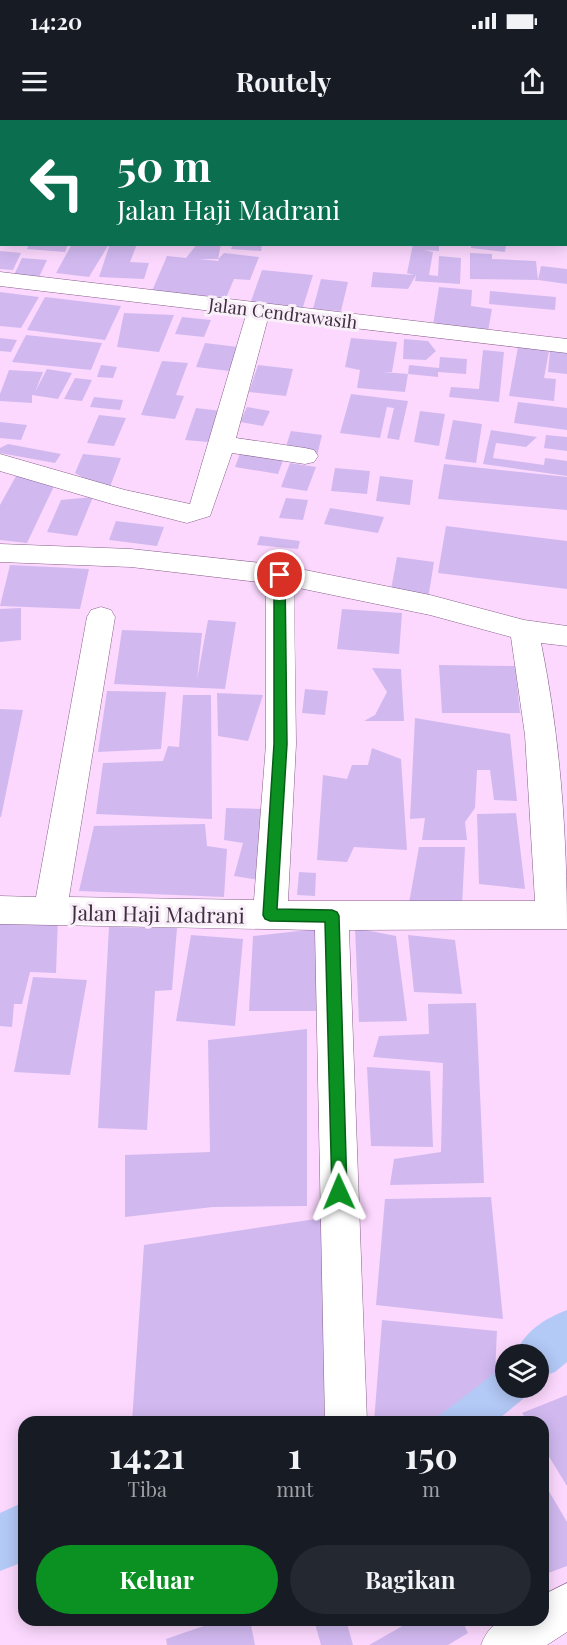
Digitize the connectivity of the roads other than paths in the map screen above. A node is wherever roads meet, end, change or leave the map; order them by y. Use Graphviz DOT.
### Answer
graph roads {
  1 [pos="0,279"];
  2 [pos="259,310"];
  3 [pos="567,346"];
  4 [pos="222,444"];
  5 [pos="305,456"];
  6 [pos="0,462"];
  7 [pos="0,553"];
  8 [pos="280,575"];
  9 [pos="101,617"];
  10 [pos="524,630"];
  11 [pos="567,636"];
  12 [pos="0,910"];
  13 [pos="50,912"];
  14 [pos="560,914"];
  15 [pos="270,915"];
  16 [pos="332,916"];
  17 [pos="346,1416"];
  18 [pos="567,1606"];
  19 [pos="549,1617"];
  20 [pos="535,1626"];
  21 [pos="504,1645"];
  1 -- 2 [label="street, Jalan Cendrawasih"];
  2 -- 3 [label="street, Jalan Cendrawasih"];
  2 -- 4 [label="street"];
  4 -- 5 [label="street"];
  4 -- 6 [label="street"];
  7 -- 8 [label="street"];
  8 -- 10 [label="street"];
  8 -- 15 [label="street"];
  9 -- 13 [label="street"];
  10 -- 11 [label="street"];
  10 -- 14 [label="street"];
  12 -- 13 [label="street, Jalan Haji Madrani"];
  13 -- 15 [label="street, Jalan Haji Madrani"];
  14 -- 16 [label="street, Jalan Haji Madrani"];
  15 -- 16 [label="street, Jalan Haji Madrani"];
  16 -- 17 [label="street"];
  18 -- 19 [label="street"];
  20 -- 21 [label="street"];
}
